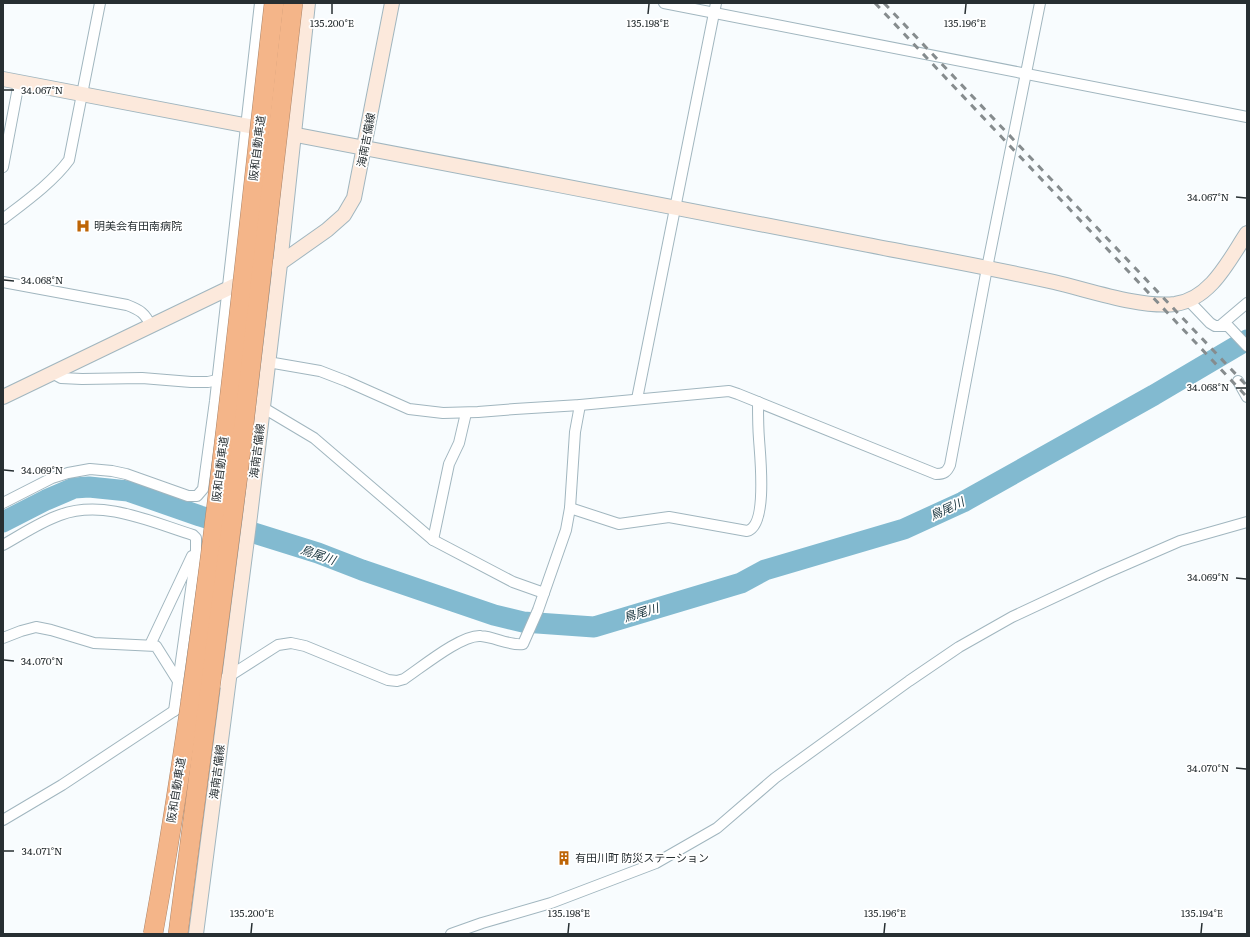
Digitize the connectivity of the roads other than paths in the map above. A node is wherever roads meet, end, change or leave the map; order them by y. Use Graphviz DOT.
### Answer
graph roads {
  1 [pos="100,3"];
  2 [pos="260,3"];
  3 [pos="274,3"];
  4 [pos="293,3"];
  5 [pos="308,3"];
  6 [pos="392,3"];
  7 [pos="664,3"];
  8 [pos="1040,3"];
  9 [pos="715,8"];
  10 [pos="1026,74"];
  11 [pos="3,79"];
  12 [pos="19,82"];
  13 [pos="83,94"];
  14 [pos="1247,117"];
  15 [pos="245,126"];
  16 [pos="294,135"];
  17 [pos="365,148"];
  18 [pos="3,167"];
  19 [pos="676,207"];
  20 [pos="3,219"];
  21 [pos="1247,233"];
  22 [pos="280,264"];
  23 [pos="987,268"];
  24 [pos="3,282"];
  25 [pos="227,289"];
  26 [pos="1188,300"];
  27 [pos="1247,303"];
  28 [pos="1221,325"];
  29 [pos="151,326"];
  30 [pos="1247,346"];
  31 [pos="268,362"];
  32 [pos="52,373"];
  33 [pos="217,380"];
  34 [pos="1238,381"];
  35 [pos="265,382"];
  36 [pos="3,397"];
  37 [pos="1247,397"];
  38 [pos="638,399"];
  39 [pos="758,402"];
  40 [pos="580,405"];
  41 [pos="262,407"];
  42 [pos="466,413"];
  43 [pos="3,504"];
  44 [pos="570,508"];
  45 [pos="1247,522"];
  46 [pos="433,540"];
  47 [pos="3,545"];
  48 [pos="196,554"];
  49 [pos="544,593"];
  50 [pos="3,638"];
  51 [pos="150,645"];
  52 [pos="229,676"];
  53 [pos="178,681"];
  54 [pos="174,711"];
  55 [pos="3,820"];
  56 [pos="153,934"];
  57 [pos="178,934"];
  58 [pos="196,934"];
  59 [pos="451,934"];
  1 -- 13 [label="street"];
  2 -- 15 [label="street"];
  3 -- 56 [label="highway, 阪和自動車道, bridge"];
  4 -- 57 [label="highway, 阪和自動車道, bridge"];
  5 -- 16 [label="street"];
  6 -- 17 [label="street, 海南吉備線"];
  7 -- 9 [label="street"];
  8 -- 10 [label="street"];
  9 -- 10 [label="street"];
  9 -- 19 [label="street"];
  10 -- 14 [label="street"];
  10 -- 23 [label="street"];
  11 -- 12 [label="street"];
  12 -- 13 [label="street"];
  12 -- 18 [label="street"];
  13 -- 15 [label="street"];
  13 -- 20 [label="street"];
  15 -- 16 [label="street"];
  15 -- 25 [label="street"];
  16 -- 17 [label="street"];
  16 -- 22 [label="street"];
  17 -- 19 [label="street"];
  17 -- 22 [label="street, 海南吉備線"];
  19 -- 23 [label="street"];
  19 -- 38 [label="street"];
  21 -- 26 [label="street"];
  22 -- 25 [label="street"];
  22 -- 31 [label="street, 海南吉備線"];
  23 -- 26 [label="street"];
  23 -- 39 [label="street"];
  24 -- 29 [label="street"];
  25 -- 29 [label="street"];
  25 -- 33 [label="street"];
  26 -- 28 [label="street"];
  27 -- 28 [label="street"];
  28 -- 30 [label="street"];
  29 -- 32 [label="street"];
  31 -- 35 [label="street, 海南吉備線"];
  31 -- 42 [label="street"];
  32 -- 33 [label="street"];
  32 -- 36 [label="street"];
  33 -- 35 [label="street"];
  33 -- 43 [label="street"];
  34 -- 37 [label="street"];
  35 -- 41 [label="street, 海南吉備線"];
  38 -- 39 [label="street"];
  38 -- 40 [label="street"];
  39 -- 44 [label="street"];
  40 -- 42 [label="street"];
  40 -- 44 [label="street"];
  41 -- 46 [label="street"];
  41 -- 52 [label="street, 海南吉備線"];
  42 -- 46 [label="street"];
  44 -- 49 [label="street"];
  45 -- 59 [label="street"];
  46 -- 49 [label="street"];
  47 -- 48 [label="street"];
  48 -- 51 [label="street"];
  48 -- 53 [label="street"];
  49 -- 52 [label="street"];
  50 -- 51 [label="street"];
  51 -- 53 [label="street"];
  52 -- 54 [label="street"];
  52 -- 58 [label="street, 海南吉備線"];
  53 -- 54 [label="street"];
  54 -- 55 [label="street"];
}
